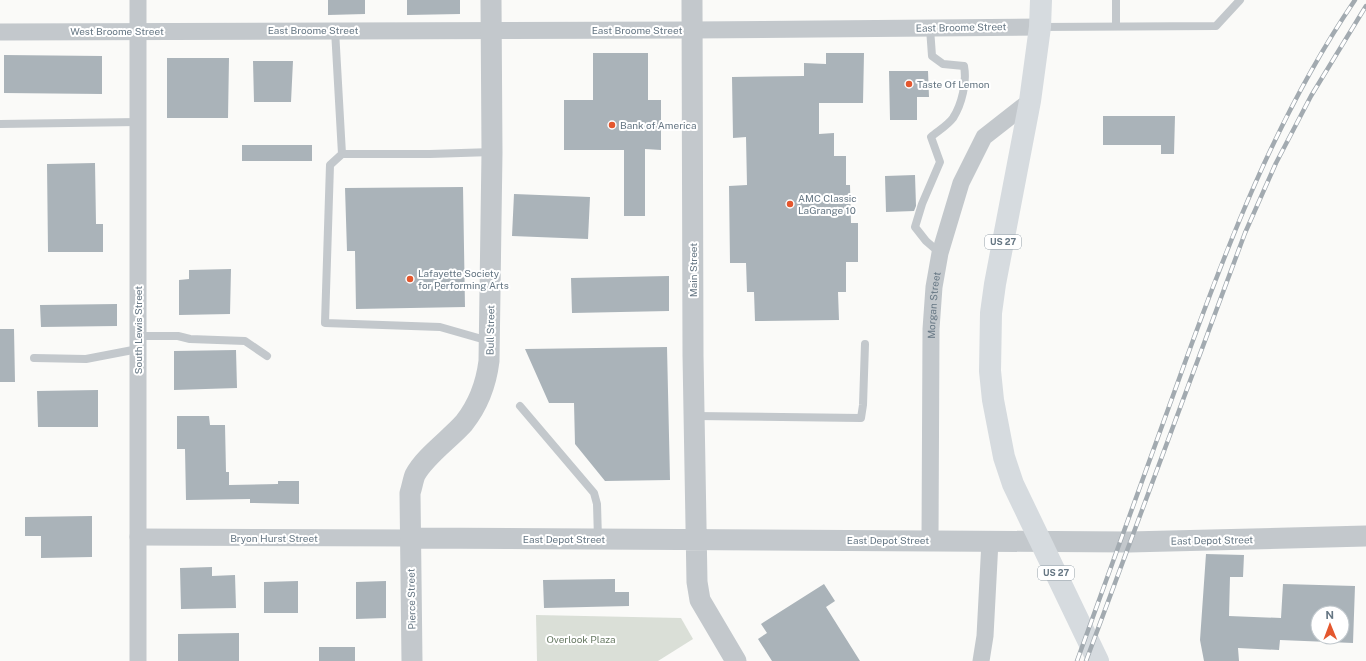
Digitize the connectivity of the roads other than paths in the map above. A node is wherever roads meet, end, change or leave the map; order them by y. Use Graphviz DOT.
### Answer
graph roads {
  1 [pos="138,0"];
  2 [pos="491,0"];
  3 [pos="692,0"];
  4 [pos="1041,0"];
  5 [pos="1116,0"];
  6 [pos="1240,0"];
  7 [pos="1116,26"];
  8 [pos="1040,27"];
  9 [pos="930,28"];
  10 [pos="234,30"];
  11 [pos="335,30"];
  12 [pos="491,30"];
  13 [pos="692,30"];
  14 [pos="138,31"];
  15 [pos="0,32"];
  16 [pos="1030,101"];
  17 [pos="138,122"];
  18 [pos="0,124"];
  19 [pos="492,152"];
  20 [pos="342,154"];
  21 [pos="940,253"];
  22 [pos="490,341"];
  23 [pos="138,342"];
  24 [pos="865,344"];
  25 [pos="267,356"];
  26 [pos="34,358"];
  27 [pos="520,406"];
  28 [pos="694,416"];
  29 [pos="1366,536"];
  30 [pos="138,537"];
  31 [pos="411,538"];
  32 [pos="598,539"];
  33 [pos="696,539"];
  34 [pos="930,540"];
  35 [pos="990,541"];
  36 [pos="138,661"];
  37 [pos="412,661"];
  38 [pos="736,661"];
  39 [pos="981,661"];
  40 [pos="1098,661"];
  1 -- 14 [label="street, South Lewis Street"];
  2 -- 12 [label="street, Bull Street"];
  3 -- 13 [label="street, Main Street"];
  4 -- 8 [label="highway, US 27"];
  5 -- 7 [label="lane"];
  6 -- 7 [label="lane"];
  7 -- 8 [label="lane"];
  8 -- 9 [label="street, East Broome Street"];
  8 -- 16 [label="highway, US 27"];
  9 -- 13 [label="street, East Broome Street"];
  9 -- 21 [label="lane"];
  10 -- 11 [label="street, East Broome Street"];
  10 -- 14 [label="street, West Broome Street"];
  11 -- 12 [label="street, East Broome Street"];
  11 -- 20 [label="lane"];
  12 -- 13 [label="street, East Broome Street"];
  12 -- 19 [label="street, Bull Street"];
  13 -- 28 [label="street, Main Street"];
  14 -- 15 [label="street, West Broome Street"];
  14 -- 17 [label="street, South Lewis Street"];
  16 -- 21 [label="street, Morgan Street"];
  16 -- 40 [label="highway, US 27"];
  17 -- 18 [label="lane"];
  17 -- 23 [label="street, South Lewis Street"];
  19 -- 20 [label="lane"];
  19 -- 22 [label="street, Bull Street"];
  20 -- 22 [label="lane"];
  21 -- 34 [label="street, Morgan Street"];
  22 -- 31 [label="street, Bull Street"];
  23 -- 25 [label="lane"];
  23 -- 26 [label="lane"];
  23 -- 30 [label="street, South Lewis Street"];
  24 -- 28 [label="lane"];
  27 -- 32 [label="lane"];
  28 -- 33 [label="street, Main Street"];
  29 -- 35 [label="street, East Depot Street"];
  30 -- 31 [label="street, Bryon Hurst Street"];
  30 -- 36 [label="street, South Lewis Street"];
  31 -- 32 [label="street, East Depot Street"];
  31 -- 37 [label="street, Pierce Street"];
  32 -- 33 [label="street, East Depot Street"];
  33 -- 34 [label="street, East Depot Street"];
  33 -- 38 [label="street, Main Street"];
  34 -- 35 [label="street, East Depot Street"];
  35 -- 39 [label="street"];
}
